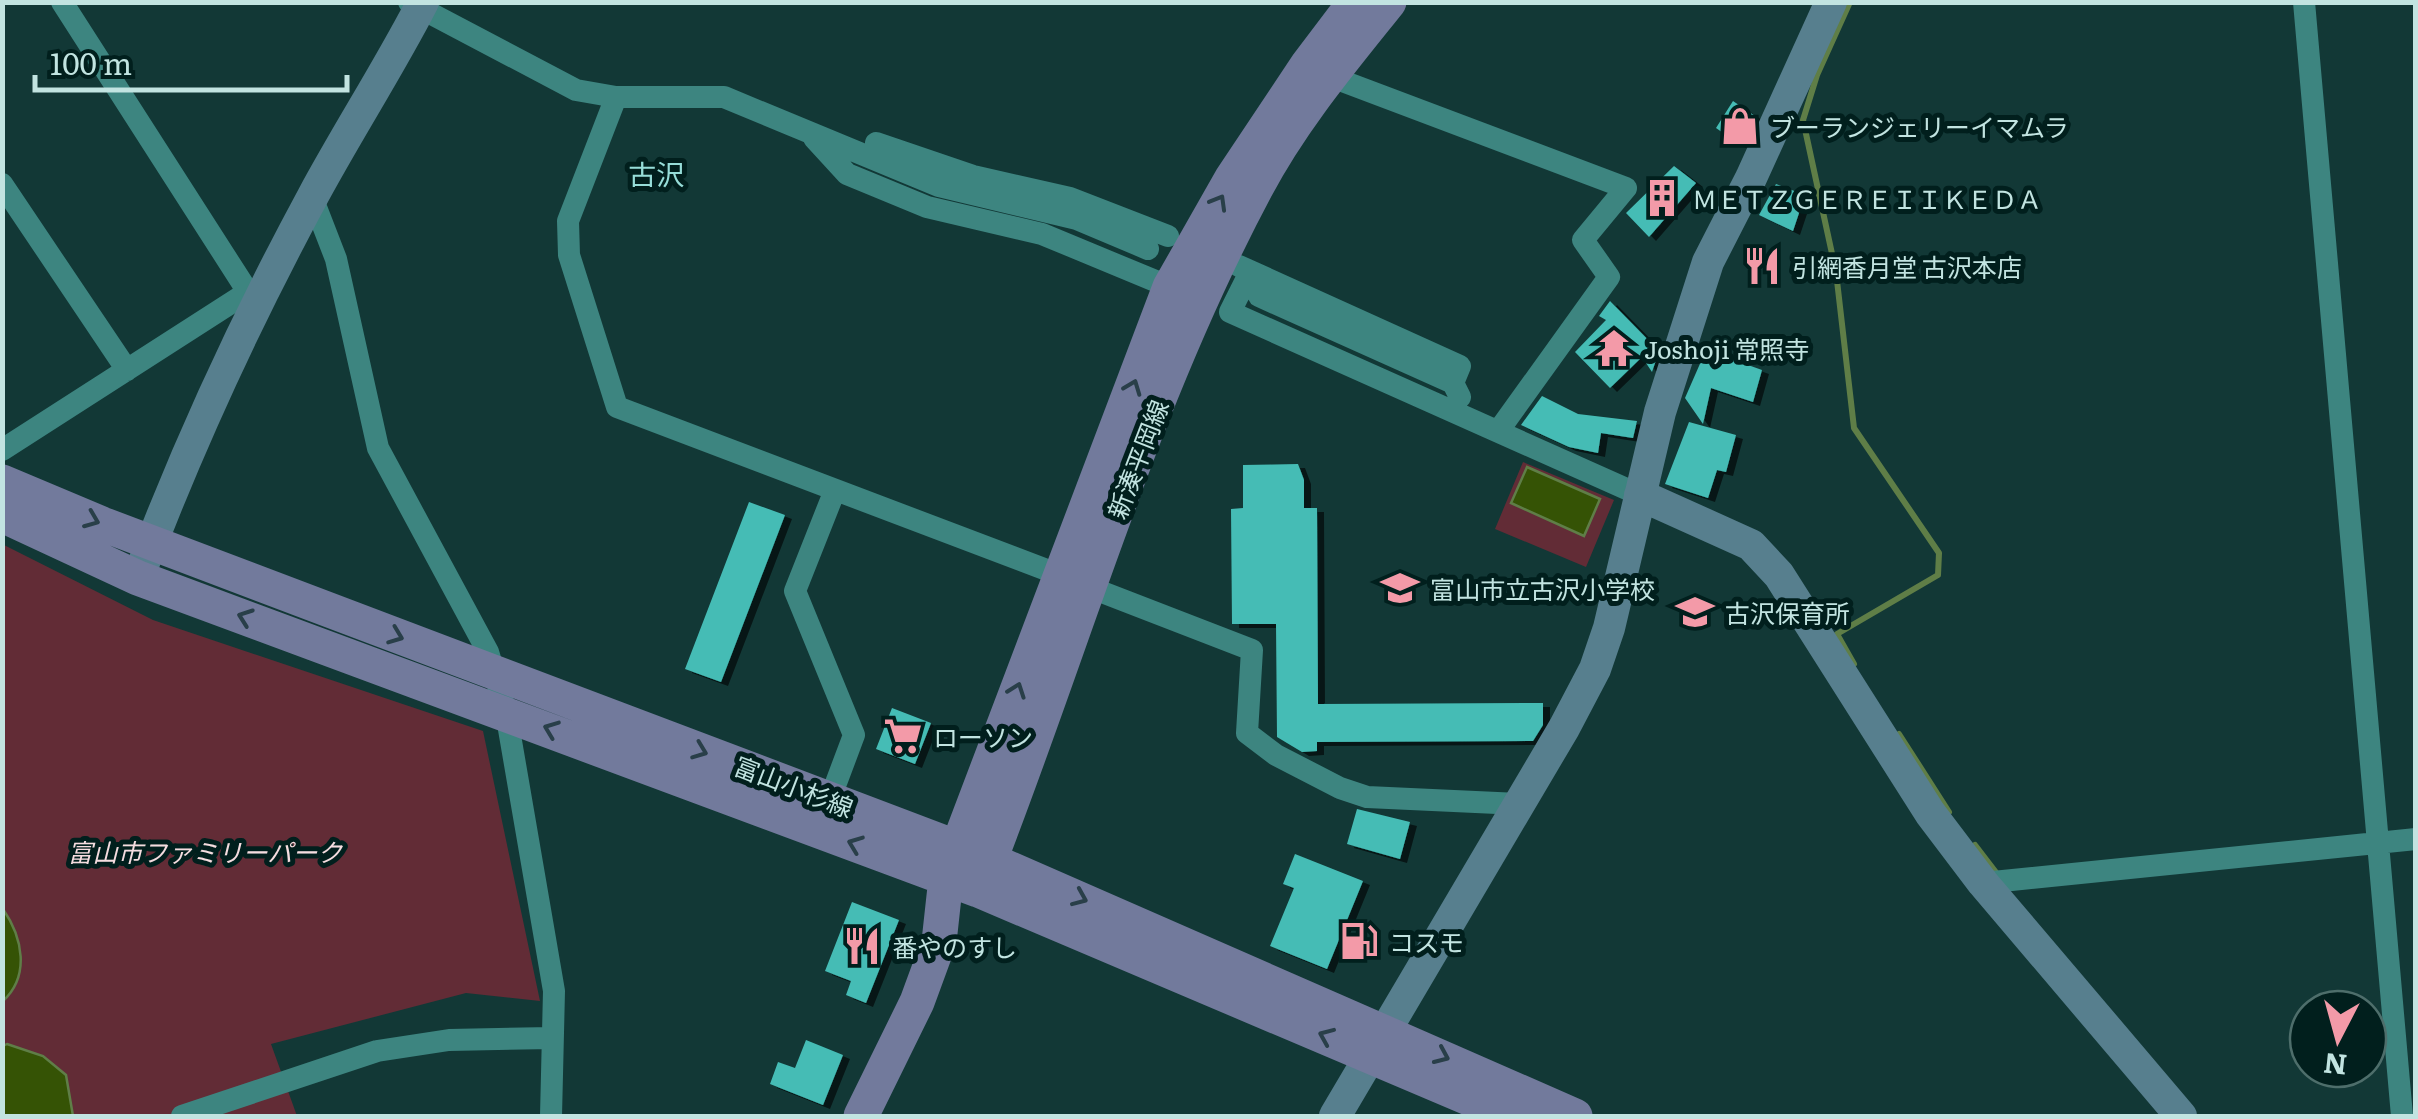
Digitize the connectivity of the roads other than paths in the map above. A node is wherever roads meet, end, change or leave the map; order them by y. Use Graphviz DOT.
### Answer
graph roads {
  1 [pos="62,2"];
  2 [pos="1355,2"];
  3 [pos="1389,2"];
  4 [pos="1831,2"];
  5 [pos="2304,2"];
  6 [pos="417,4"];
  7 [pos="1329,76"];
  8 [pos="616,97"];
  9 [pos="808,132"];
  10 [pos="2,184"];
  11 [pos="312,197"];
  12 [pos="1168,236"];
  13 [pos="1148,249"];
  14 [pos="1236,265"];
  15 [pos="1170,286"];
  16 [pos="255,296"];
  17 [pos="1260,296"];
  18 [pos="127,370"];
  19 [pos="1452,383"];
  20 [pos="1471,417"];
  21 [pos="1499,430"];
  22 [pos="2,450"];
  23 [pos="2,482"];
  24 [pos="835,490"];
  25 [pos="1640,496"];
  26 [pos="2,516"];
  27 [pos="152,542"];
  28 [pos="138,578"];
  29 [pos="1075,581"];
  30 [pos="496,674"];
  31 [pos="506,712"];
  32 [pos="830,799"];
  33 [pos="1519,804"];
  34 [pos="2416,839"];
  35 [pos="2380,842"];
  36 [pos="968,869"];
  37 [pos="1982,883"];
  38 [pos="552,1038"];
  39 [pos="1379,1043"];
  40 [pos="182,1116"];
  41 [pos="551,1116"];
  42 [pos="861,1116"];
  43 [pos="1335,1116"];
  44 [pos="1511,1116"];
  45 [pos="1575,1116"];
  46 [pos="2181,1116"];
  47 [pos="2402,1116"];
  1 -- 16 [label="street"];
  15 -- 2 [label="main road, 新湊平岡線, one-way"];
  3 -- 7 [label="main road, 新湊平岡線"];
  4 -- 25 [label="street"];
  5 -- 35 [label="street"];
  6 -- 8 [label="street"];
  6 -- 11 [label="street"];
  7 -- 14 [label="main road, 新湊平岡線"];
  7 -- 21 [label="street"];
  8 -- 9 [label="street"];
  8 -- 24 [label="street"];
  9 -- 12 [label="street"];
  9 -- 13 [label="street"];
  9 -- 15 [label="street"];
  10 -- 18 [label="street"];
  11 -- 16 [label="street"];
  11 -- 30 [label="street"];
  14 -- 19 [label="street"];
  14 -- 20 [label="street"];
  14 -- 29 [label="main road, 新湊平岡線"];
  29 -- 15 [label="main road, 新湊平岡線, one-way"];
  16 -- 18 [label="street"];
  16 -- 27 [label="street"];
  17 -- 19 [label="street"];
  18 -- 22 [label="street"];
  19 -- 20 [label="street"];
  20 -- 21 [label="street"];
  21 -- 25 [label="street"];
  23 -- 27 [label="main road, 富山小杉線, one-way"];
  24 -- 29 [label="street"];
  24 -- 32 [label="street"];
  25 -- 33 [label="street"];
  25 -- 37 [label="street"];
  26 -- 28 [label="main road, 富山小杉線"];
  27 -- 28 [label="street"];
  27 -- 30 [label="main road, 富山小杉線, one-way"];
  31 -- 28 [label="main road, 富山小杉線, one-way"];
  29 -- 33 [label="street"];
  29 -- 36 [label="main road, 新湊平岡線"];
  30 -- 31 [label="street"];
  30 -- 32 [label="main road, 富山小杉線, one-way"];
  36 -- 31 [label="main road, 富山小杉線, one-way"];
  31 -- 38 [label="street"];
  32 -- 36 [label="main road, 富山小杉線"];
  33 -- 39 [label="street"];
  34 -- 35 [label="street"];
  35 -- 37 [label="street"];
  35 -- 47 [label="street"];
  36 -- 39 [label="main road, 富山小杉線"];
  36 -- 42 [label="main road, 新湊平岡線"];
  37 -- 46 [label="street"];
  38 -- 40 [label="street"];
  38 -- 41 [label="street"];
  39 -- 43 [label="street"];
  39 -- 44 [label="main road, 富山小杉線"];
  39 -- 45 [label="main road, 富山小杉線, one-way"];
}
